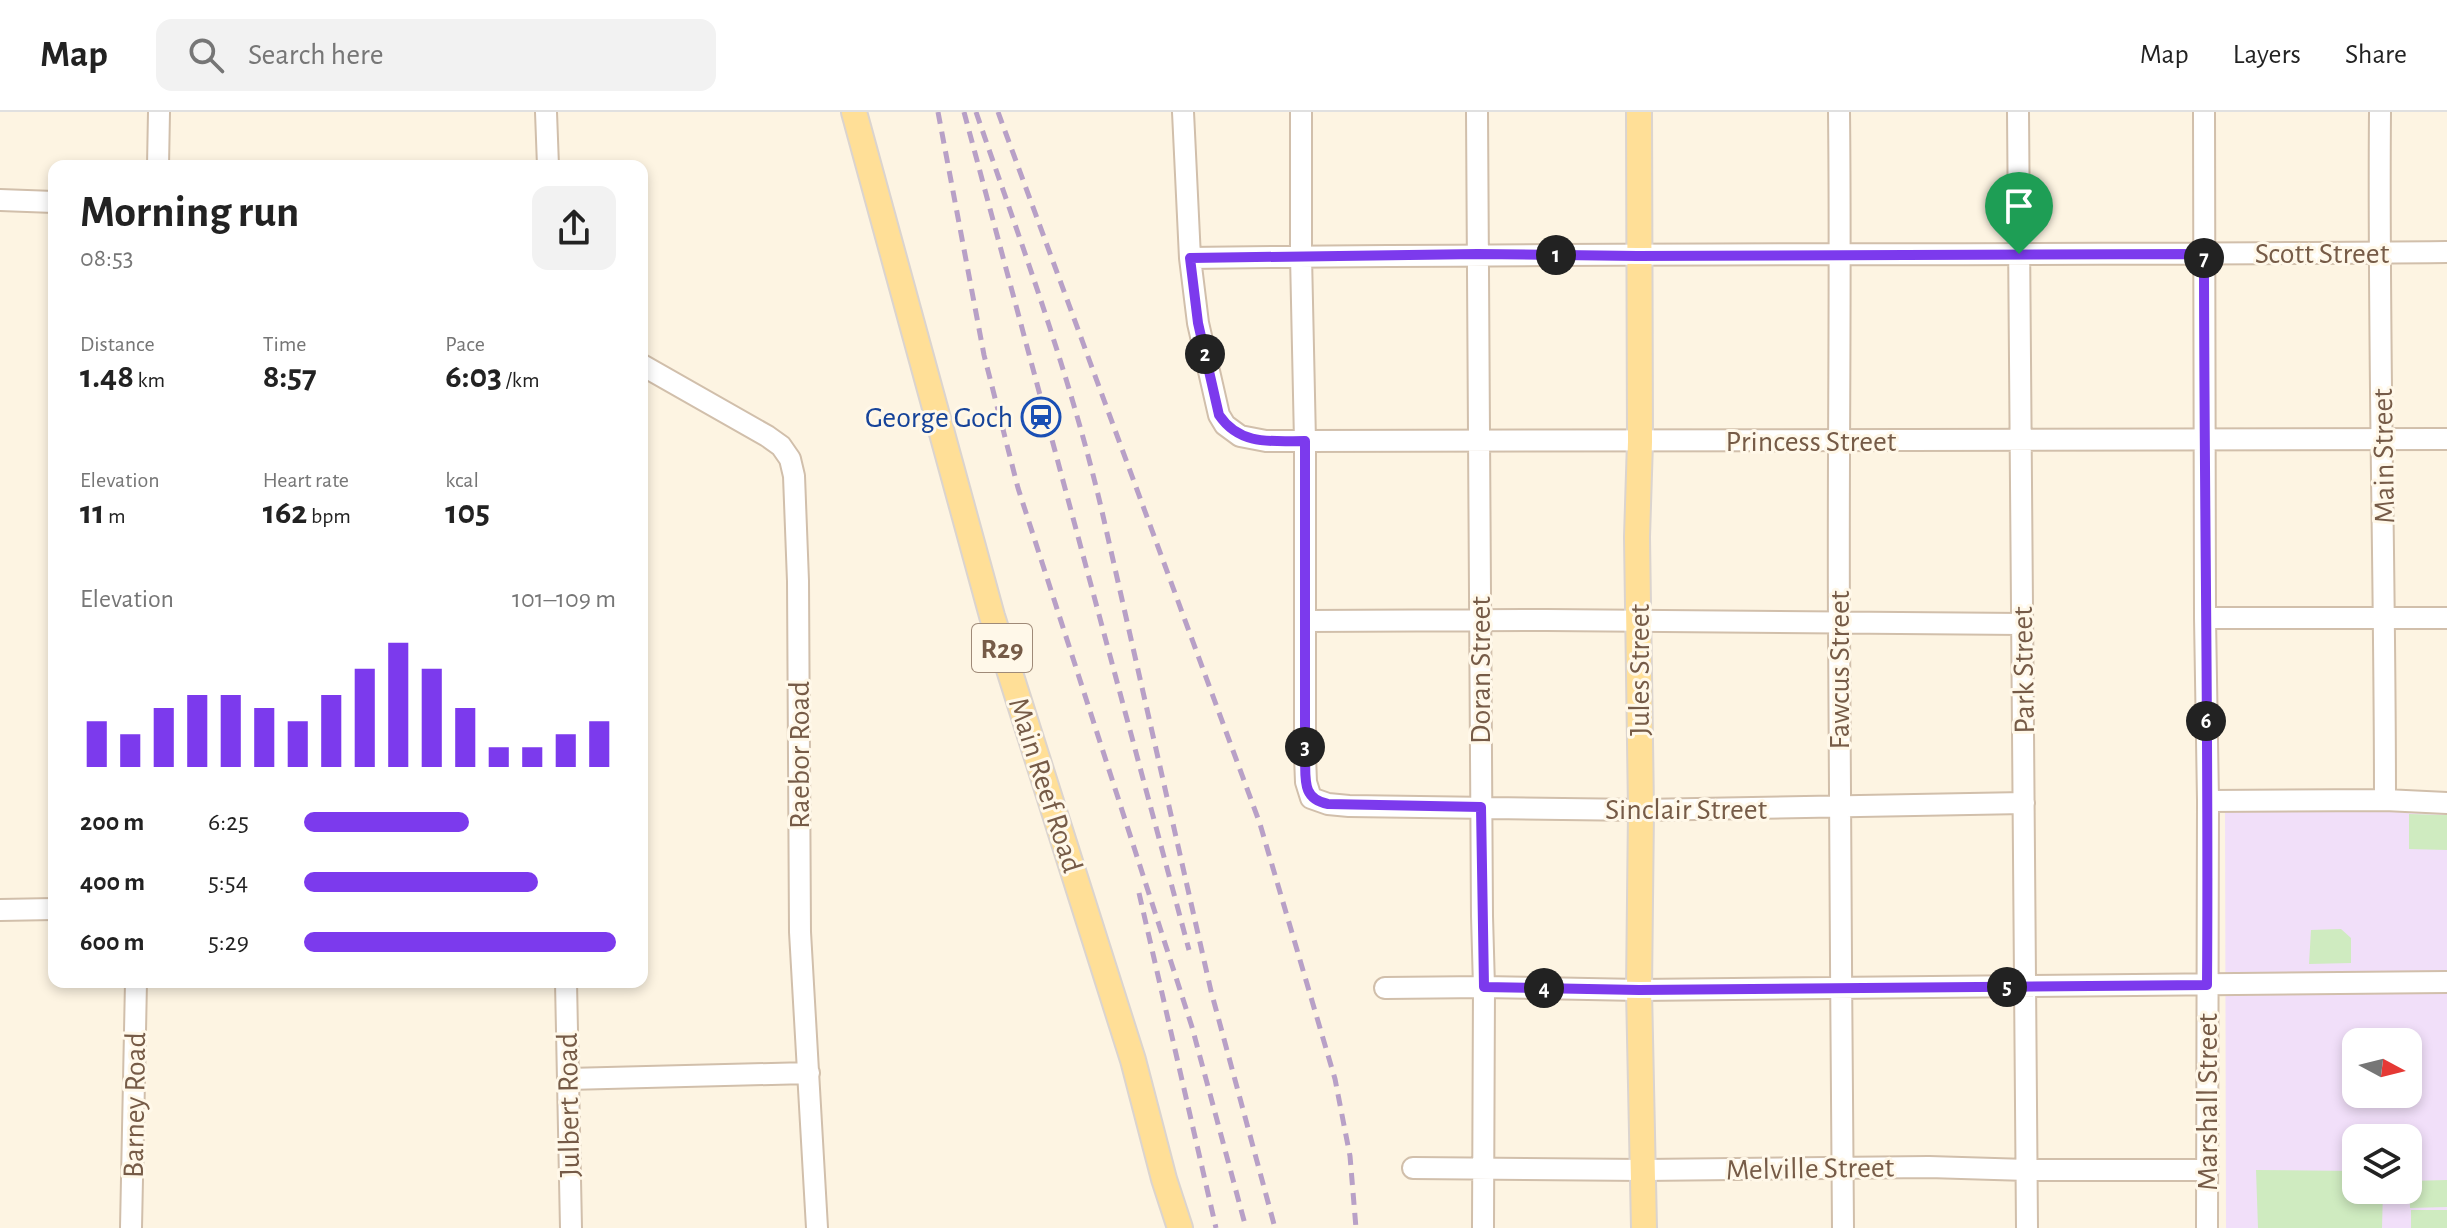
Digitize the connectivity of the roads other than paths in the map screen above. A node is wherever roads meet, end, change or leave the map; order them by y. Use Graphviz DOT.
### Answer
graph roads {
  1 [pos="159,112"];
  2 [pos="546,112"];
  3 [pos="854,112"];
  4 [pos="1183,112"];
  5 [pos="1301,112"];
  6 [pos="1477,112"];
  7 [pos="1639,112"];
  8 [pos="1839,112"];
  9 [pos="2018,112"];
  10 [pos="2204,112"];
  11 [pos="2380,112"];
  12 [pos="158,160"];
  13 [pos="548,160"];
  14 [pos="0,200"];
  15 [pos="48,202"];
  16 [pos="2447,252"];
  17 [pos="2379,253"];
  18 [pos="1478,254"];
  19 [pos="2019,254"];
  20 [pos="2204,254"];
  21 [pos="1841,255"];
  22 [pos="1301,256"];
  23 [pos="1637,256"];
  24 [pos="1190,258"];
  25 [pos="648,368"];
  26 [pos="1479,439"];
  27 [pos="2447,439"];
  28 [pos="2021,440"];
  29 [pos="2204,440"];
  30 [pos="2383,440"];
  31 [pos="1305,441"];
  32 [pos="1838,441"];
  33 [pos="1640,442"];
  34 [pos="2205,618"];
  35 [pos="2447,618"];
  36 [pos="2385,619"];
  37 [pos="1306,621"];
  38 [pos="1480,621"];
  39 [pos="1639,621"];
  40 [pos="1839,621"];
  41 [pos="2022,624"];
  42 [pos="2385,800"];
  43 [pos="2208,801"];
  44 [pos="2024,803"];
  45 [pos="2447,803"];
  46 [pos="1481,807"];
  47 [pos="1840,807"];
  48 [pos="1641,810"];
  49 [pos="48,909"];
  50 [pos="0,910"];
  51 [pos="2447,982"];
  52 [pos="2207,985"];
  53 [pos="1484,987"];
  54 [pos="2024,987"];
  55 [pos="136,988"];
  56 [pos="566,988"];
  57 [pos="1385,988"];
  58 [pos="1840,989"];
  59 [pos="1639,990"];
  60 [pos="809,1073"];
  61 [pos="568,1079"];
  62 [pos="1843,1167"];
  63 [pos="1413,1168"];
  64 [pos="1484,1170"];
  65 [pos="1644,1170"];
  66 [pos="2027,1170"];
  67 [pos="2208,1170"];
  68 [pos="1164,1179"];
  69 [pos="131,1228"];
  70 [pos="571,1228"];
  71 [pos="817,1228"];
  72 [pos="1166,1228"];
  73 [pos="1180,1228"];
  74 [pos="1483,1228"];
  75 [pos="1644,1228"];
  76 [pos="1843,1228"];
  77 [pos="2027,1228"];
  78 [pos="2207,1228"];
  1 -- 12 [label="street"];
  2 -- 13 [label="street"];
  3 -- 68 [label="main road, Main Reef Road / R29"];
  4 -- 24 [label="street"];
  5 -- 22 [label="street, Sinclair Street"];
  6 -- 18 [label="street, Doran Street"];
  7 -- 23 [label="main road, Jules Street"];
  8 -- 21 [label="street, Fawcus Street"];
  9 -- 19 [label="street, Park Street"];
  10 -- 20 [label="street, Marshall Street"];
  11 -- 17 [label="street, Main Street"];
  14 -- 15 [label="street"];
  16 -- 17 [label="street, Scott Street"];
  17 -- 20 [label="street, Scott Street"];
  17 -- 30 [label="street, Main Street"];
  18 -- 22 [label="street, Scott Street"];
  18 -- 23 [label="street, Scott Street"];
  18 -- 26 [label="street, Doran Street"];
  19 -- 20 [label="street, Scott Street"];
  19 -- 21 [label="street, Scott Street"];
  19 -- 28 [label="street, Park Street"];
  20 -- 29 [label="street, Marshall Street"];
  21 -- 23 [label="street, Scott Street"];
  21 -- 32 [label="street, Fawcus Street"];
  22 -- 24 [label="street, Scott Street"];
  22 -- 31 [label="street, Sinclair Street"];
  23 -- 33 [label="main road, Jules Street"];
  24 -- 31 [label="street, Princess Street"];
  25 -- 60 [label="street, Raebor Road"];
  26 -- 31 [label="street, Princess Street"];
  26 -- 33 [label="street, Princess Street"];
  26 -- 38 [label="street, Doran Street"];
  27 -- 30 [label="street, Princess Street"];
  28 -- 29 [label="street, Princess Street"];
  28 -- 32 [label="street, Princess Street"];
  28 -- 41 [label="street, Park Street"];
  29 -- 30 [label="street, Princess Street"];
  29 -- 34 [label="street, Marshall Street"];
  30 -- 36 [label="street, Main Street"];
  31 -- 37 [label="street, Sinclair Street"];
  32 -- 33 [label="street, Princess Street"];
  32 -- 40 [label="street, Fawcus Street"];
  33 -- 39 [label="main road, Jules Street"];
  34 -- 36 [label="street"];
  34 -- 43 [label="street, Marshall Street"];
  35 -- 36 [label="street"];
  36 -- 42 [label="street, Main Street"];
  37 -- 38 [label="street"];
  37 -- 46 [label="street, Sinclair Street"];
  38 -- 39 [label="street"];
  38 -- 46 [label="street, Doran Street"];
  39 -- 40 [label="street"];
  39 -- 48 [label="main road, Jules Street"];
  40 -- 41 [label="street"];
  40 -- 47 [label="street, Fawcus Street"];
  41 -- 44 [label="street, Park Street"];
  42 -- 43 [label="street"];
  42 -- 45 [label="street"];
  43 -- 52 [label="street, Marshall Street"];
  44 -- 47 [label="street, Sinclair Street"];
  44 -- 54 [label="street, Park Street"];
  46 -- 48 [label="street, Sinclair Street"];
  46 -- 53 [label="street, Doran Street"];
  47 -- 48 [label="street, Sinclair Street"];
  47 -- 58 [label="street, Fawcus Street"];
  48 -- 59 [label="main road, Jules Street"];
  49 -- 50 [label="street"];
  51 -- 52 [label="street"];
  52 -- 54 [label="street"];
  52 -- 67 [label="street, Marshall Street"];
  53 -- 57 [label="street"];
  53 -- 59 [label="street"];
  53 -- 64 [label="street, Doran Street"];
  54 -- 58 [label="street"];
  54 -- 66 [label="street, Park Street"];
  55 -- 69 [label="street, Barney Road"];
  56 -- 61 [label="street, Julbert Road"];
  58 -- 59 [label="street"];
  58 -- 62 [label="street, Fawcus Street"];
  59 -- 65 [label="main road, Jules Street"];
  60 -- 61 [label="street"];
  60 -- 71 [label="street, Raebor Road"];
  61 -- 70 [label="street, Julbert Road"];
  62 -- 65 [label="street, Melville Street"];
  62 -- 66 [label="street, Melville Street"];
  62 -- 76 [label="street, Fawcus Street"];
  63 -- 64 [label="street, Melville Street"];
  64 -- 65 [label="street, Melville Street"];
  64 -- 74 [label="street, Doran Street"];
  65 -- 75 [label="main road, Jules Street"];
  66 -- 67 [label="street, Melville Street"];
  66 -- 77 [label="street, Park Street"];
  67 -- 78 [label="street, Marshall Street"];
  68 -- 72 [label="main road, Main Reef Road / R29"];
  68 -- 73 [label="main road, Main Reef Road / R29"];
}
